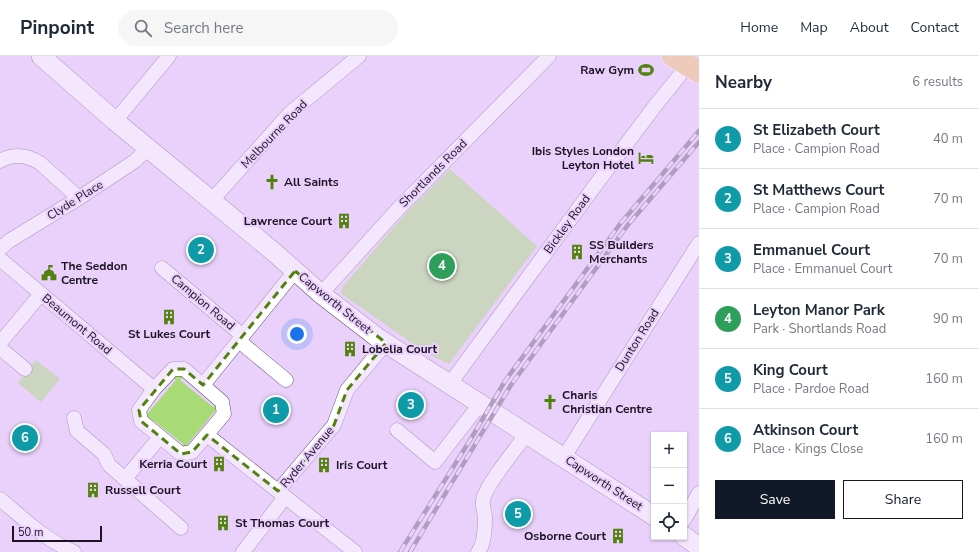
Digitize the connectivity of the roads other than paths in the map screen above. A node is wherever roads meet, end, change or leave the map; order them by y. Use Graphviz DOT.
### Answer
graph roads {
  1 [pos="41,56"];
  2 [pos="169,56"];
  3 [pos="358,56"];
  4 [pos="549,56"];
  5 [pos="691,67"];
  6 [pos="115,121"];
  7 [pos="148,148"];
  8 [pos="0,161"];
  9 [pos="80,198"];
  10 [pos="212,200"];
  11 [pos="699,243"];
  12 [pos="0,249"];
  13 [pos="0,259"];
  14 [pos="162,268"];
  15 [pos="295,271"];
  16 [pos="41,294"];
  17 [pos="321,294"];
  18 [pos="241,339"];
  19 [pos="0,342"];
  20 [pos="386,343"];
  21 [pos="0,348"];
  22 [pos="25,369"];
  23 [pos="286,380"];
  24 [pos="449,384"];
  25 [pos="203,385"];
  26 [pos="154,389"];
  27 [pos="480,404"];
  28 [pos="74,418"];
  29 [pos="397,430"];
  30 [pos="527,434"];
  31 [pos="207,435"];
  32 [pos="160,437"];
  33 [pos="564,457"];
  34 [pos="125,480"];
  35 [pos="699,493"];
  36 [pos="281,494"];
  37 [pos="0,499"];
  38 [pos="651,514"];
  39 [pos="687,515"];
  40 [pos="181,528"];
  41 [pos="687,538"];
  42 [pos="699,548"];
  43 [pos="74,552"];
  44 [pos="243,552"];
  45 [pos="355,552"];
  46 [pos="478,552"];
  1 -- 6 [label="street, Capworth Street"];
  2 -- 6 [label="street"];
  3 -- 10 [label="street, Melbourne Road"];
  4 -- 17 [label="street, Shortlands Road"];
  5 -- 24 [label="street, Bickley Road"];
  6 -- 7 [label="street, Capworth Street"];
  7 -- 9 [label="street, Clyde Place"];
  7 -- 10 [label="street, Capworth Street"];
  8 -- 9 [label="street"];
  9 -- 12 [label="street, Clyde Place"];
  10 -- 15 [label="street, Capworth Street"];
  11 -- 33 [label="street, Dunton Road"];
  13 -- 16 [label="street, Beaumont Road"];
  14 -- 18 [label="street, Campion Road"];
  15 -- 17 [label="street, Capworth Street"];
  15 -- 18 [label="street, Campion Road"];
  16 -- 19 [label="street"];
  16 -- 26 [label="street, Beaumont Road"];
  17 -- 20 [label="street, Capworth Street"];
  18 -- 23 [label="street, Campion Road"];
  18 -- 25 [label="street, Campion Road"];
  20 -- 24 [label="street, Capworth Street"];
  20 -- 36 [label="street, Ryder Avenue"];
  21 -- 22 [label="street"];
  24 -- 27 [label="street, Capworth Street"];
  25 -- 26 [label="street"];
  25 -- 31 [label="street"];
  26 -- 32 [label="street"];
  27 -- 29 [label="street"];
  27 -- 30 [label="street, Capworth Street"];
  28 -- 34 [label="street"];
  30 -- 33 [label="street, Capworth Street"];
  30 -- 46 [label="street"];
  31 -- 32 [label="street"];
  31 -- 36 [label="street"];
  32 -- 34 [label="street"];
  33 -- 38 [label="street, Capworth Street"];
  34 -- 40 [label="street"];
  35 -- 39 [label="street"];
  36 -- 44 [label="street, Ryder Avenue"];
  36 -- 45 [label="street"];
  37 -- 43 [label="street"];
  41 -- 42 [label="street"];
}
